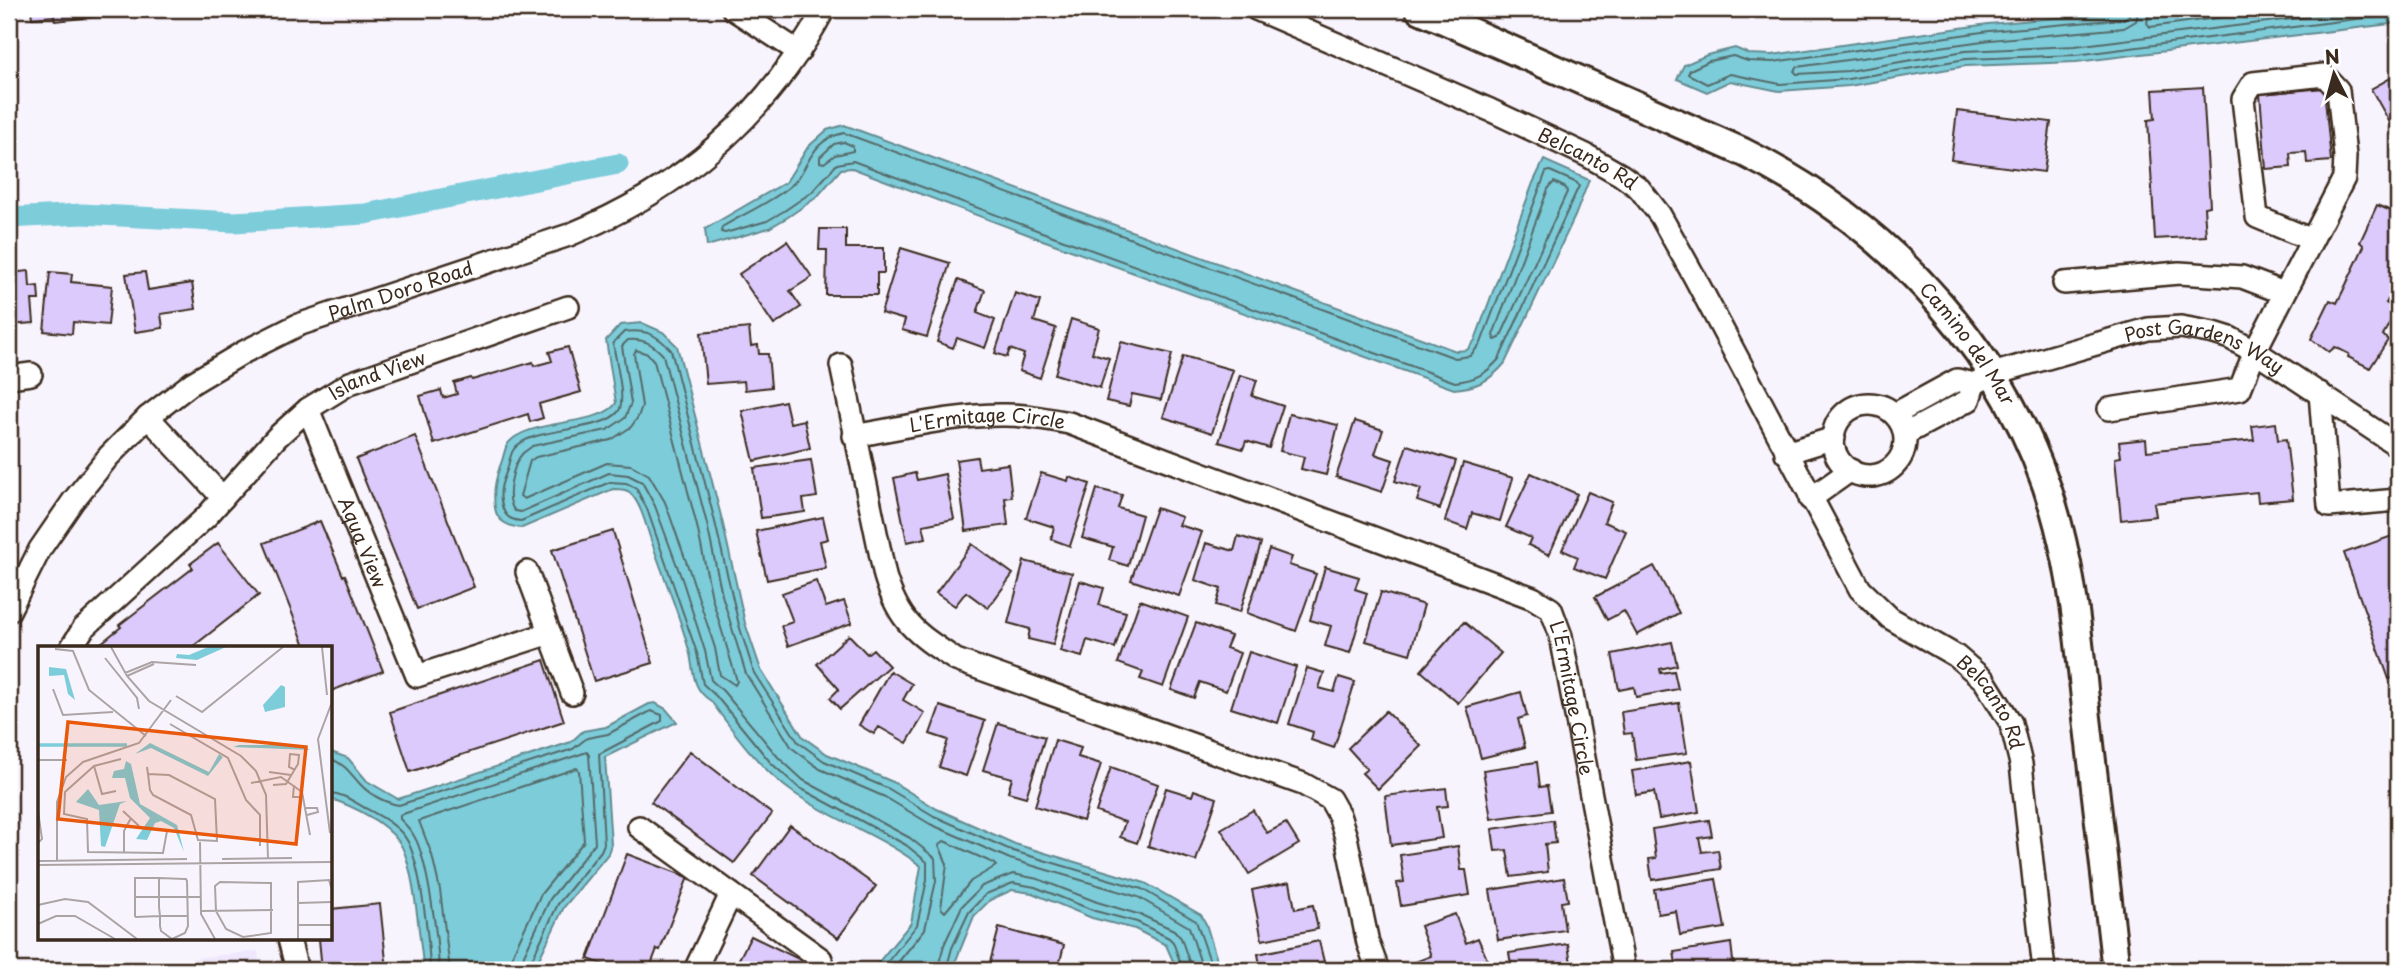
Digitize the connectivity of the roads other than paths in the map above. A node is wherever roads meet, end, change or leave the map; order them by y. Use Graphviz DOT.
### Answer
graph roads {
  1 [pos="733,9"];
  2 [pos="824,9"];
  3 [pos="1256,9"];
  4 [pos="1419,9"];
  5 [pos="799,52"];
  6 [pos="2312,240"];
  7 [pos="2064,283"];
  8 [pos="2284,293"];
  9 [pos="568,307"];
  10 [pos="2255,351"];
  11 [pos="841,365"];
  12 [pos="31,374"];
  13 [pos="9,377"];
  14 [pos="1983,379"];
  15 [pos="2320,393"];
  16 [pos="308,409"];
  17 [pos="2109,409"];
  18 [pos="1895,414"];
  19 [pos="148,417"];
  20 [pos="1905,434"];
  21 [pos="854,436"];
  22 [pos="1834,438"];
  23 [pos="2398,446"];
  24 [pos="1786,453"];
  25 [pos="1851,470"];
  26 [pos="223,498"];
  27 [pos="1810,499"];
  28 [pos="2398,500"];
  29 [pos="527,572"];
  30 [pos="9,611"];
  31 [pos="550,633"];
  32 [pos="72,646"];
  33 [pos="572,693"];
  34 [pos="639,828"];
  35 [pos="731,894"];
  36 [pos="289,940"];
  37 [pos="821,959"];
  38 [pos="298,970"];
  39 [pos="695,970"];
  40 [pos="1378,970"];
  41 [pos="1624,970"];
  42 [pos="2044,970"];
  43 [pos="2116,970"];
  1 -- 5 [label="street"];
  2 -- 5 [label="street, Palm Doro Road"];
  3 -- 24 [label="street, Belcanto Rd"];
  4 -- 14 [label="street, Camino del Mar"];
  5 -- 19 [label="street, Palm Doro Road"];
  6 -- 6 [label="street"];
  6 -- 8 [label="street"];
  7 -- 8 [label="street"];
  8 -- 10 [label="street"];
  9 -- 16 [label="street, Island View"];
  10 -- 14 [label="street, Post Gardens Way"];
  10 -- 15 [label="street, Post Gardens Way"];
  10 -- 17 [label="street"];
  11 -- 21 [label="street"];
  12 -- 13 [label="street"];
  14 -- 18 [label="street"];
  14 -- 20 [label="street"];
  14 -- 43 [label="street, Camino del Mar"];
  15 -- 23 [label="street, Post Gardens Way"];
  15 -- 28 [label="street"];
  16 -- 26 [label="street, Island View"];
  16 -- 31 [label="street, Aqua View"];
  18 -- 20 [label="street"];
  18 -- 22 [label="street"];
  19 -- 26 [label="street"];
  19 -- 30 [label="street, Palm Doro Road"];
  20 -- 25 [label="street"];
  21 -- 40 [label="street"];
  21 -- 41 [label="street, L'Ermitage Circle"];
  22 -- 24 [label="street"];
  22 -- 25 [label="street"];
  24 -- 27 [label="street, Belcanto Rd"];
  25 -- 27 [label="street"];
  26 -- 32 [label="street, Island View"];
  27 -- 42 [label="street, Belcanto Rd"];
  29 -- 31 [label="street"];
  31 -- 33 [label="street"];
  34 -- 35 [label="street"];
  35 -- 37 [label="street"];
  35 -- 39 [label="street"];
  36 -- 38 [label="street"];
}
